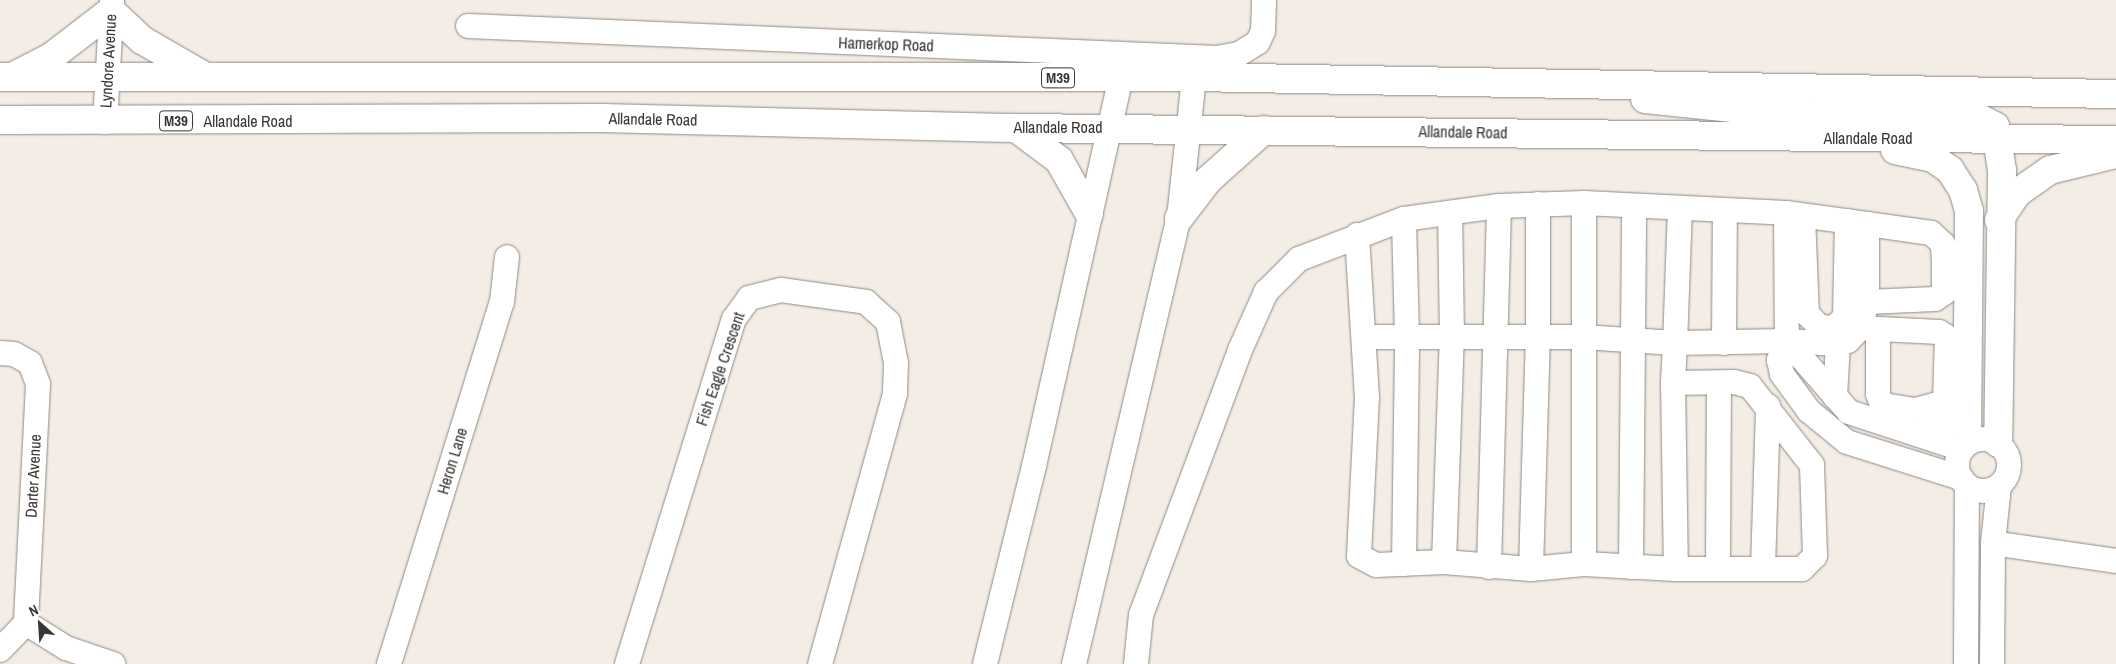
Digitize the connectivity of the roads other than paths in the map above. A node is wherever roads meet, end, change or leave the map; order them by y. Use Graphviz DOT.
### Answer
graph roads {
  1 [pos="1264,0"];
  2 [pos="112,5"];
  3 [pos="468,26"];
  4 [pos="7,77"];
  5 [pos="1121,77"];
  6 [pos="1194,77"];
  7 [pos="107,78"];
  8 [pos="209,79"];
  9 [pos="1557,84"];
  10 [pos="2116,94"];
  11 [pos="0,120"];
  12 [pos="105,122"];
  13 [pos="1110,127"];
  14 [pos="1016,128"];
  15 [pos="1187,129"];
  16 [pos="1264,130"];
  17 [pos="1782,138"];
  18 [pos="2000,140"];
  19 [pos="2116,140"];
  20 [pos="2116,154"];
  21 [pos="1584,203"];
  22 [pos="1538,204"];
  23 [pos="1499,206"];
  24 [pos="1634,206"];
  25 [pos="1680,208"];
  26 [pos="1725,211"];
  27 [pos="1089,213"];
  28 [pos="1450,214"];
  29 [pos="1794,215"];
  30 [pos="1179,218"];
  31 [pos="1404,219"];
  32 [pos="1999,221"];
  33 [pos="1857,222"];
  34 [pos="1357,235"];
  35 [pos="507,257"];
  36 [pos="1867,302"];
  37 [pos="1869,330"];
  38 [pos="1366,336"];
  39 [pos="1407,336"];
  40 [pos="1452,337"];
  41 [pos="1583,337"];
  42 [pos="1498,338"];
  43 [pos="1538,339"];
  44 [pos="1632,340"];
  45 [pos="1787,341"];
  46 [pos="1675,343"];
  47 [pos="1724,343"];
  48 [pos="1838,344"];
  49 [pos="0,354"];
  50 [pos="1673,383"];
  51 [pos="1719,384"];
  52 [pos="1835,397"];
  53 [pos="1967,399"];
  54 [pos="1768,406"];
  55 [pos="1924,434"];
  56 [pos="1998,443"];
  57 [pos="1965,445"];
  58 [pos="1964,482"];
  59 [pos="1999,486"];
  60 [pos="1993,543"];
  61 [pos="2116,561"];
  62 [pos="1444,562"];
  63 [pos="1404,564"];
  64 [pos="1584,564"];
  65 [pos="1631,566"];
  66 [pos="1489,567"];
  67 [pos="1718,567"];
  68 [pos="1763,568"];
  69 [pos="1530,569"];
  70 [pos="1676,569"];
  71 [pos="26,623"];
  72 [pos="0,650"];
  73 [pos="113,664"];
  74 [pos="389,664"];
  75 [pos="626,664"];
  76 [pos="820,664"];
  77 [pos="985,664"];
  78 [pos="1074,664"];
  79 [pos="1136,664"];
  80 [pos="1966,664"];
  81 [pos="1992,664"];
  1 -- 3 [label="street, Hamerkop Road"];
  2 -- 4 [label="main road"];
  2 -- 7 [label="street, Lyndore Avenue"];
  2 -- 8 [label="main road"];
  4 -- 7 [label="main road, M39"];
  5 -- 6 [label="main road, M39"];
  5 -- 8 [label="main road, M39"];
  5 -- 13 [label="street"];
  6 -- 9 [label="main road, M39"];
  6 -- 15 [label="street"];
  7 -- 8 [label="main road, M39"];
  7 -- 12 [label="street, Lyndore Avenue"];
  9 -- 10 [label="main road, M39"];
  9 -- 18 [label="main road"];
  11 -- 12 [label="main road, Allandale Road / M39"];
  12 -- 14 [label="main road, Allandale Road / M39"];
  13 -- 14 [label="main road, Allandale Road / M39"];
  13 -- 15 [label="main road, Allandale Road / M39"];
  13 -- 27 [label="street"];
  14 -- 27 [label="main road"];
  15 -- 16 [label="main road, Allandale Road / M39"];
  15 -- 30 [label="street"];
  16 -- 17 [label="main road, Allandale Road / M39"];
  16 -- 30 [label="main road"];
  17 -- 18 [label="main road, Allandale Road / M39"];
  17 -- 53 [label="main road"];
  18 -- 19 [label="main road, Allandale Road / M39"];
  18 -- 32 [label="main road"];
  20 -- 32 [label="main road"];
  21 -- 22 [label="street"];
  21 -- 24 [label="street"];
  21 -- 41 [label="street"];
  22 -- 23 [label="street"];
  22 -- 43 [label="street"];
  23 -- 28 [label="street"];
  23 -- 42 [label="street"];
  24 -- 25 [label="street"];
  24 -- 44 [label="street"];
  25 -- 26 [label="street"];
  25 -- 46 [label="street"];
  26 -- 29 [label="street"];
  26 -- 47 [label="street"];
  27 -- 77 [label="street"];
  28 -- 31 [label="street"];
  28 -- 40 [label="street"];
  29 -- 33 [label="street"];
  29 -- 33 [label="street"];
  29 -- 45 [label="street"];
  30 -- 78 [label="street"];
  31 -- 34 [label="street"];
  31 -- 39 [label="street"];
  32 -- 56 [label="main road"];
  33 -- 36 [label="street"];
  33 -- 36 [label="street"];
  34 -- 38 [label="street"];
  34 -- 79 [label="street"];
  35 -- 74 [label="street, Heron Lane"];
  36 -- 37 [label="street"];
  37 -- 37 [label="street"];
  37 -- 48 [label="street"];
  38 -- 39 [label="street"];
  38 -- 63 [label="street"];
  39 -- 40 [label="street"];
  39 -- 63 [label="street"];
  40 -- 42 [label="street"];
  40 -- 62 [label="street"];
  41 -- 43 [label="street"];
  41 -- 44 [label="street"];
  41 -- 64 [label="street"];
  42 -- 43 [label="street"];
  42 -- 66 [label="street"];
  43 -- 69 [label="street"];
  44 -- 46 [label="street"];
  44 -- 65 [label="street"];
  45 -- 47 [label="street"];
  45 -- 48 [label="street"];
  45 -- 52 [label="street"];
  45 -- 58 [label="street"];
  46 -- 47 [label="street"];
  46 -- 50 [label="street"];
  48 -- 52 [label="street"];
  49 -- 71 [label="street, Darter Avenue"];
  50 -- 51 [label="street"];
  50 -- 70 [label="street"];
  51 -- 54 [label="street"];
  51 -- 67 [label="street"];
  52 -- 55 [label="street"];
  53 -- 55 [label="main road"];
  53 -- 57 [label="main road"];
  54 -- 68 [label="street"];
  54 -- 68 [label="street"];
  55 -- 57 [label="street"];
  56 -- 57 [label="street"];
  56 -- 59 [label="street"];
  57 -- 58 [label="street"];
  58 -- 59 [label="street"];
  58 -- 80 [label="street"];
  59 -- 60 [label="street"];
  60 -- 61 [label="street"];
  60 -- 81 [label="street"];
  62 -- 63 [label="street"];
  62 -- 66 [label="street"];
  64 -- 65 [label="street"];
  64 -- 69 [label="street"];
  65 -- 70 [label="street"];
  66 -- 69 [label="street"];
  67 -- 68 [label="street"];
  67 -- 70 [label="street"];
  71 -- 72 [label="street"];
  71 -- 73 [label="street"];
  75 -- 76 [label="street, Fish Eagle Crescent"];
}
